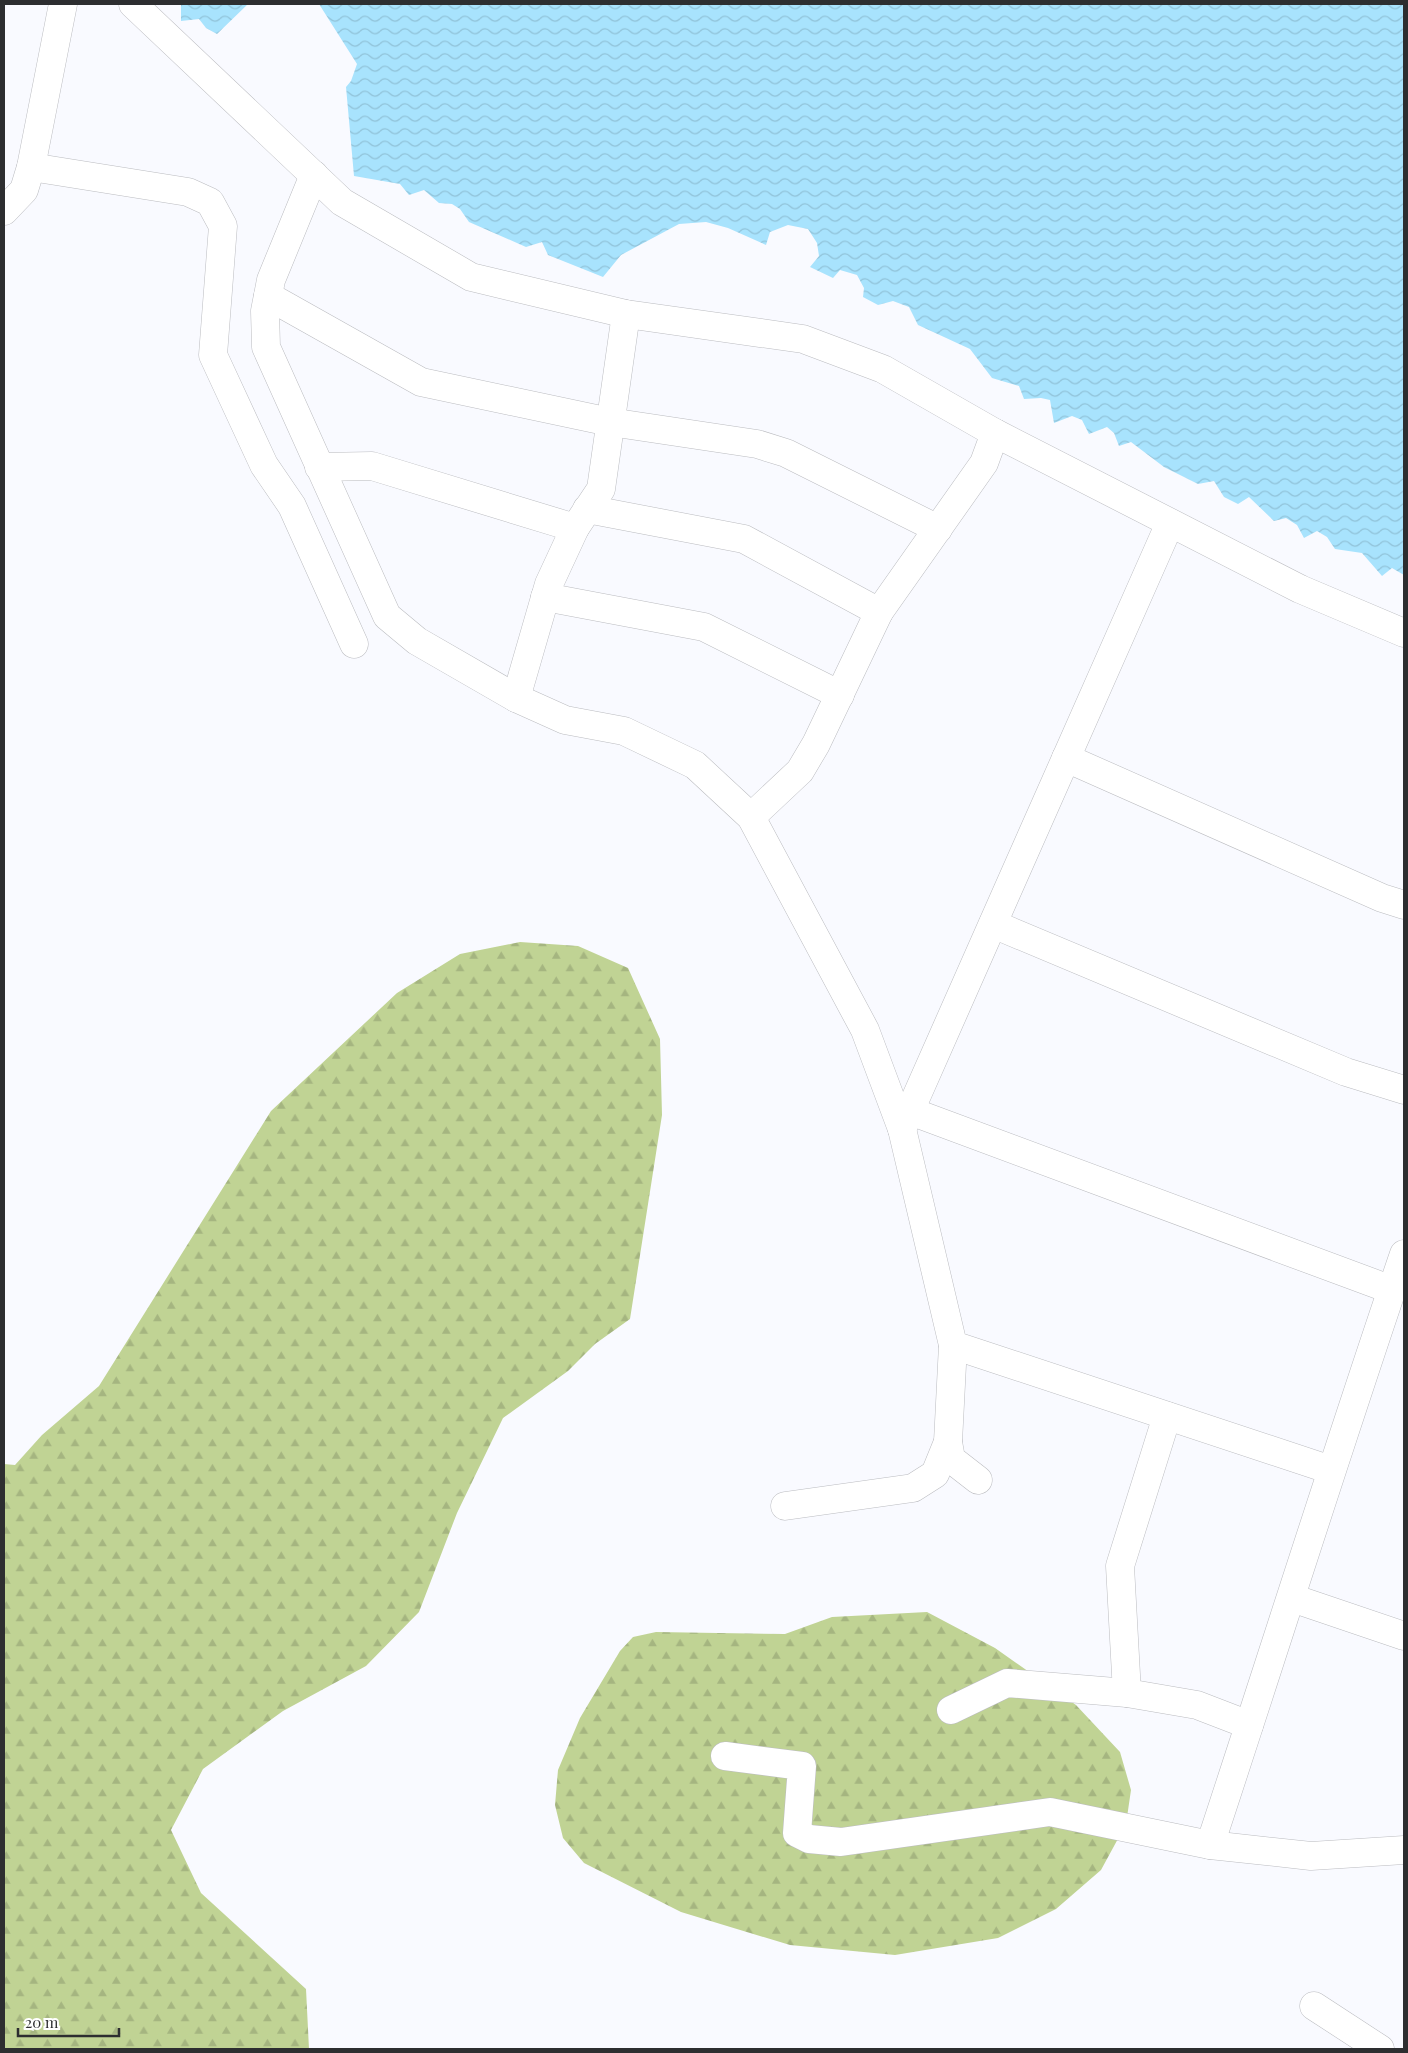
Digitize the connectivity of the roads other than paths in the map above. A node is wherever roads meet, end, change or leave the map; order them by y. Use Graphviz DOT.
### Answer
graph roads {
  1 [pos="63,4"];
  2 [pos="133,4"];
  3 [pos="31,167"];
  4 [pos="314,175"];
  5 [pos="4,210"];
  6 [pos="268,296"];
  7 [pos="626,314"];
  8 [pos="610,422"];
  9 [pos="995,433"];
  10 [pos="320,467"];
  11 [pos="581,518"];
  12 [pos="1170,523"];
  13 [pos="938,529"];
  14 [pos="545,597"];
  15 [pos="879,612"];
  16 [pos="1404,633"];
  17 [pos="354,644"];
  18 [pos="840,695"];
  19 [pos="516,698"];
  20 [pos="1066,758"];
  21 [pos="751,816"];
  22 [pos="1404,905"];
  23 [pos="993,924"];
  24 [pos="1404,1090"];
  25 [pos="906,1120"];
  26 [pos="1404,1254"];
  27 [pos="1392,1290"];
  28 [pos="953,1345"];
  29 [pos="1167,1416"];
  30 [pos="948,1442"];
  31 [pos="1331,1470"];
  32 [pos="978,1480"];
  33 [pos="785,1506"];
  34 [pos="1292,1598"];
  35 [pos="1404,1636"];
  36 [pos="1127,1693"];
  37 [pos="951,1710"];
  38 [pos="1250,1725"];
  39 [pos="725,1756"];
  40 [pos="1210,1845"];
  41 [pos="1404,1850"];
  42 [pos="1314,2006"];
  43 [pos="1380,2049"];
  1 -- 3 [label="street"];
  2 -- 4 [label="street"];
  3 -- 5 [label="street"];
  3 -- 17 [label="street"];
  4 -- 6 [label="street"];
  4 -- 7 [label="street"];
  6 -- 8 [label="street"];
  6 -- 10 [label="street"];
  7 -- 8 [label="street"];
  7 -- 9 [label="street"];
  8 -- 11 [label="street"];
  8 -- 13 [label="street"];
  9 -- 12 [label="street"];
  9 -- 13 [label="street"];
  10 -- 11 [label="street"];
  10 -- 19 [label="street"];
  11 -- 14 [label="street"];
  11 -- 15 [label="street"];
  12 -- 16 [label="street"];
  12 -- 20 [label="street"];
  13 -- 15 [label="street"];
  14 -- 18 [label="street"];
  14 -- 19 [label="street"];
  15 -- 18 [label="street"];
  18 -- 21 [label="street"];
  19 -- 21 [label="street"];
  20 -- 22 [label="street"];
  20 -- 23 [label="street"];
  21 -- 25 [label="street"];
  23 -- 24 [label="street"];
  23 -- 25 [label="street"];
  25 -- 27 [label="street"];
  25 -- 28 [label="street"];
  26 -- 27 [label="street"];
  27 -- 31 [label="street"];
  28 -- 29 [label="street"];
  28 -- 30 [label="street"];
  29 -- 31 [label="street"];
  29 -- 36 [label="street"];
  30 -- 32 [label="street"];
  30 -- 33 [label="street"];
  31 -- 34 [label="street"];
  34 -- 35 [label="street"];
  34 -- 38 [label="street"];
  36 -- 37 [label="street"];
  36 -- 38 [label="street"];
  38 -- 40 [label="street"];
  39 -- 40 [label="street"];
  40 -- 41 [label="street"];
  42 -- 43 [label="street"];
}
